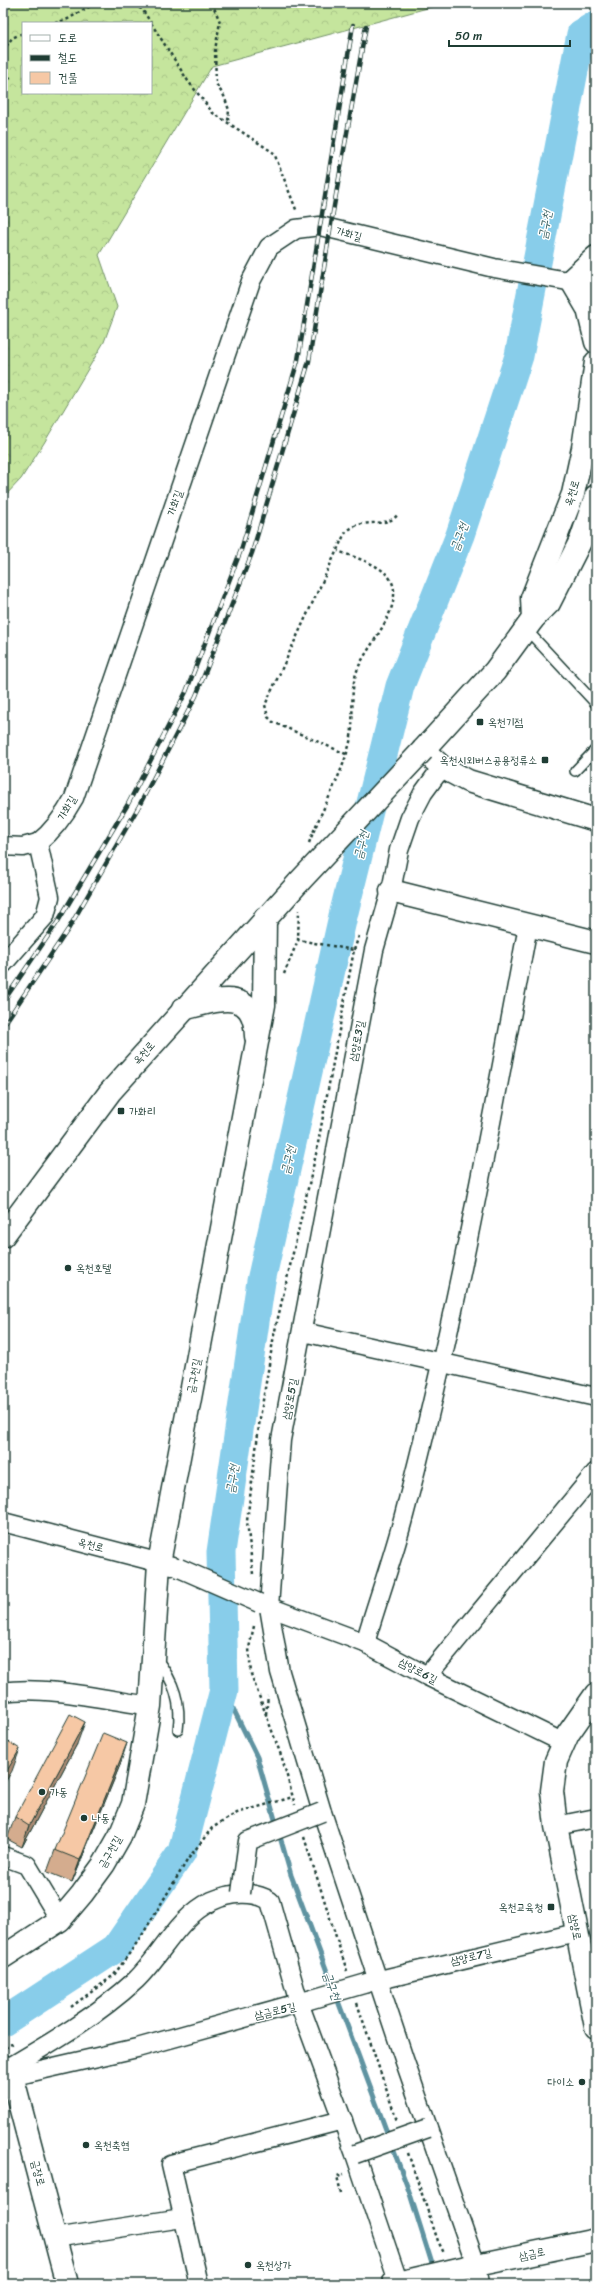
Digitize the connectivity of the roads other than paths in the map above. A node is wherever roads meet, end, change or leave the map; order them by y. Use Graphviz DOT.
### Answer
graph roads {
  1 [pos="596,257"];
  2 [pos="565,279"];
  3 [pos="596,286"];
  4 [pos="596,342"];
  5 [pos="596,362"];
  6 [pos="596,496"];
  7 [pos="530,624"];
  8 [pos="596,704"];
  9 [pos="596,749"];
  10 [pos="423,750"];
  11 [pos="442,767"];
  12 [pos="575,771"];
  13 [pos="596,820"];
  14 [pos="38,843"];
  15 [pos="3,846"];
  16 [pos="391,891"];
  17 [pos="265,918"];
  18 [pos="528,926"];
  19 [pos="596,942"];
  20 [pos="3,964"];
  21 [pos="183,1009"];
  22 [pos="257,1047"];
  23 [pos="3,1236"];
  24 [pos="303,1332"];
  25 [pos="441,1363"];
  26 [pos="596,1397"];
  27 [pos="596,1472"];
  28 [pos="3,1522"];
  29 [pos="169,1565"];
  30 [pos="264,1605"];
  31 [pos="364,1643"];
  32 [pos="154,1655"];
  33 [pos="427,1676"];
  34 [pos="3,1692"];
  35 [pos="596,1694"];
  36 [pos="150,1706"];
  37 [pos="178,1730"];
  38 [pos="564,1743"];
  39 [pos="322,1812"];
  40 [pos="596,1818"];
  41 [pos="556,1826"];
  42 [pos="3,1856"];
  43 [pos="241,1894"];
  44 [pos="60,1920"];
  45 [pos="576,1933"];
  46 [pos="3,1957"];
  47 [pos="372,1981"];
  48 [pos="304,2001"];
  49 [pos="596,2027"];
  50 [pos="5,2066"];
  51 [pos="342,2120"];
  52 [pos="428,2128"];
  53 [pos="355,2154"];
  54 [pos="182,2218"];
  55 [pos="55,2238"];
  56 [pos="596,2240"];
  57 [pos="474,2272"];
  58 [pos="401,2283"];
  59 [pos="67,2284"];
  60 [pos="199,2284"];
  1 -- 2 [label="street"];
  2 -- 3 [label="street"];
  2 -- 4 [label="street"];
  2 -- 14 [label="street, 가화길"];
  5 -- 7 [label="street, 옥천로"];
  6 -- 7 [label="street"];
  7 -- 8 [label="lane"];
  7 -- 10 [label="street"];
  9 -- 12 [label="lane"];
  10 -- 11 [label="street"];
  10 -- 17 [label="street, 옥천로, bridge"];
  11 -- 13 [label="street"];
  11 -- 16 [label="street, 삼양로3길"];
  14 -- 15 [label="street"];
  14 -- 20 [label="street"];
  16 -- 18 [label="street"];
  16 -- 24 [label="street, 삼양로3길"];
  17 -- 21 [label="street, 옥천로"];
  17 -- 22 [label="street"];
  18 -- 19 [label="street"];
  18 -- 25 [label="street"];
  21 -- 22 [label="street"];
  21 -- 23 [label="street, 옥천로"];
  22 -- 29 [label="street, 금구천길"];
  24 -- 25 [label="street"];
  24 -- 30 [label="street, 삼양로5길"];
  25 -- 26 [label="street"];
  25 -- 31 [label="street"];
  27 -- 33 [label="street"];
  28 -- 29 [label="street, 옥천로"];
  29 -- 30 [label="street, 옥천로, bridge"];
  29 -- 32 [label="street, 금구천길"];
  30 -- 31 [label="street, 삼양로6길"];
  30 -- 39 [label="street, 삼양로5길"];
  31 -- 33 [label="street, 삼양로6길"];
  32 -- 36 [label="street, 금구천길"];
  32 -- 37 [label="lane"];
  33 -- 38 [label="street, 삼양로6길"];
  34 -- 36 [label="street"];
  35 -- 38 [label="street, 삼양로"];
  36 -- 44 [label="street, 금구천길"];
  38 -- 41 [label="street, 삼양로"];
  39 -- 43 [label="street, bridge"];
  39 -- 47 [label="street, 삼양로5길"];
  40 -- 41 [label="street"];
  41 -- 45 [label="street, 삼양로"];
  42 -- 44 [label="street"];
  43 -- 48 [label="street"];
  43 -- 50 [label="street"];
  44 -- 46 [label="street, 금구천길"];
  45 -- 47 [label="street, 삼양로7길"];
  45 -- 49 [label="street, 삼양로"];
  47 -- 48 [label="street, 삼양로7길, bridge"];
  47 -- 52 [label="street, 삼양로5길"];
  48 -- 50 [label="street, 삼금로5길"];
  48 -- 51 [label="street, 삼금로5길"];
  50 -- 55 [label="street, 금장로"];
  51 -- 53 [label="street, 삼금로5길"];
  51 -- 54 [label="street"];
  52 -- 53 [label="street, bridge"];
  52 -- 57 [label="street, 삼양로5길"];
  53 -- 58 [label="street, 삼금로5길"];
  54 -- 55 [label="street"];
  54 -- 60 [label="street"];
  55 -- 59 [label="street, 금장로"];
  56 -- 57 [label="street, 삼금로"];
  57 -- 58 [label="street, 삼금로, bridge"];
}
